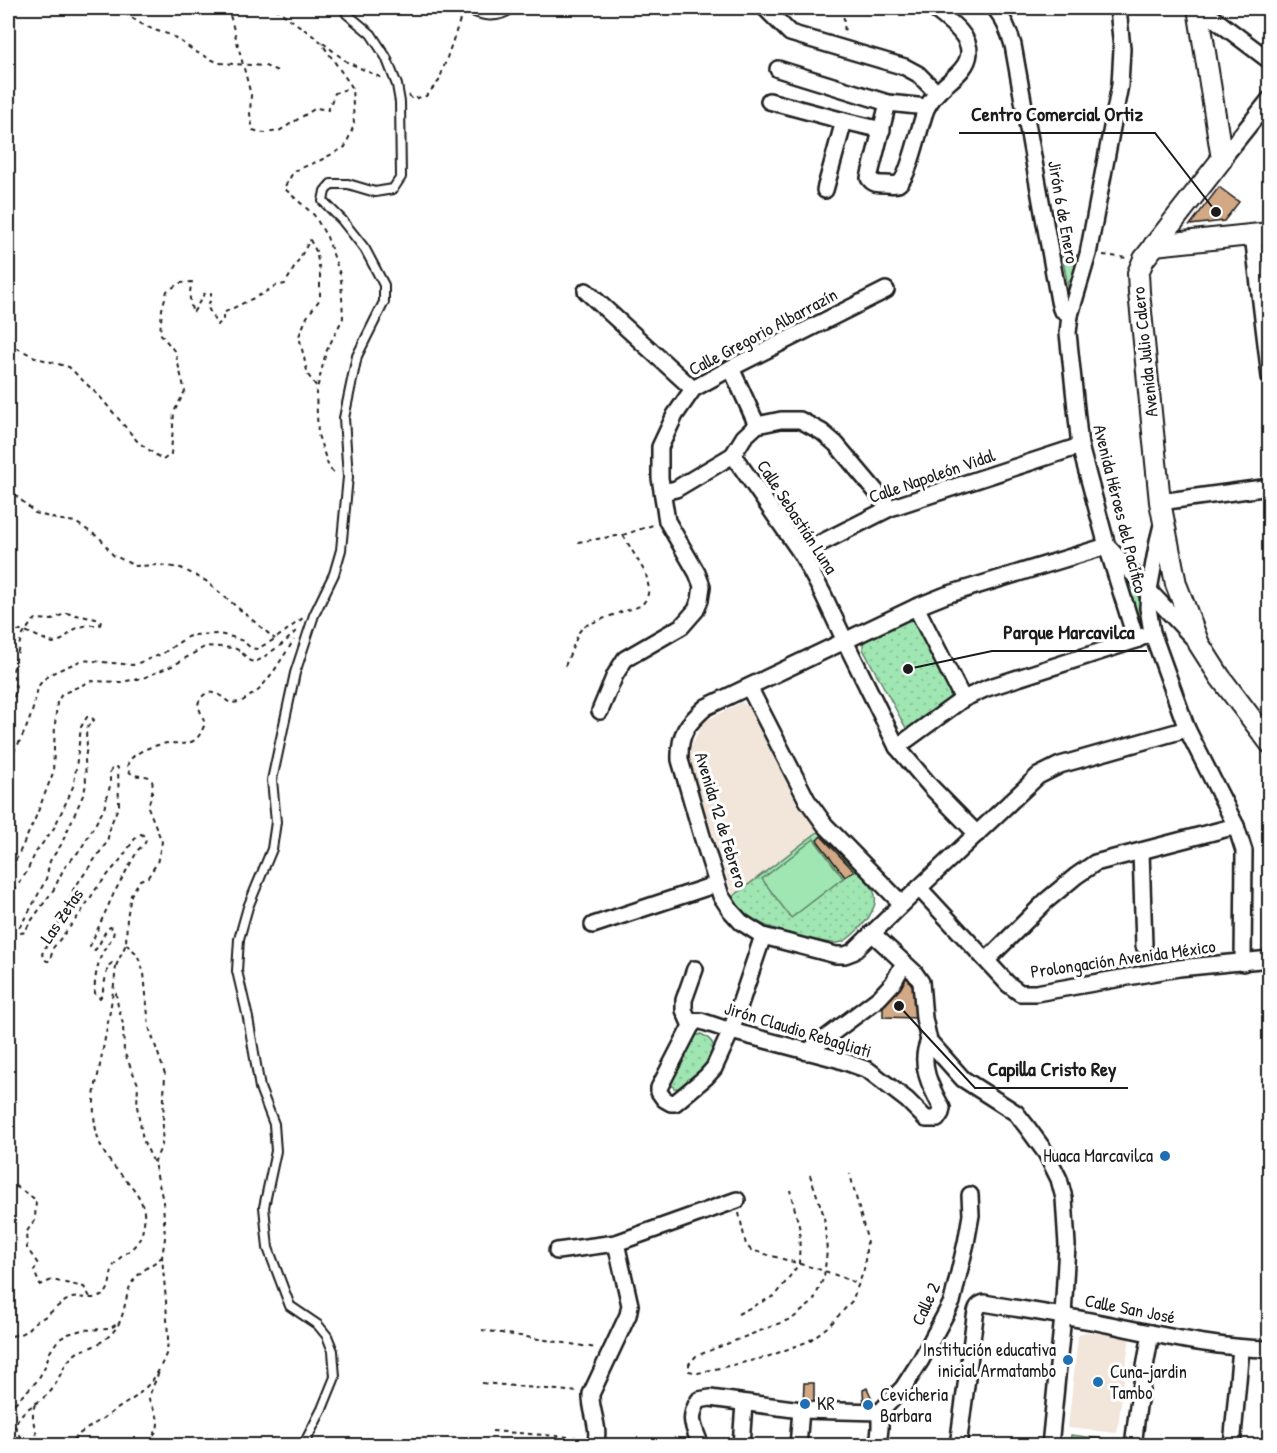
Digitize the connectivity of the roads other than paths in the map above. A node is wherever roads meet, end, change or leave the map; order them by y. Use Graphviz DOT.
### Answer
graph roads {
  1 [pos="344,8"];
  2 [pos="467,8"];
  3 [pos="512,8"];
  4 [pos="765,8"];
  5 [pos="933,8"];
  6 [pos="995,8"];
  7 [pos="1118,8"];
  8 [pos="1199,8"];
  9 [pos="1269,61"];
  10 [pos="778,69"];
  11 [pos="937,93"];
  12 [pos="1269,99"];
  13 [pos="769,101"];
  14 [pos="888,103"];
  15 [pos="927,107"];
  16 [pos="844,121"];
  17 [pos="882,130"];
  18 [pos="1222,159"];
  19 [pos="825,190"];
  20 [pos="1261,234"];
  21 [pos="1154,245"];
  22 [pos="886,290"];
  23 [pos="586,291"];
  24 [pos="1070,315"];
  25 [pos="731,368"];
  26 [pos="1269,376"];
  27 [pos="693,389"];
  28 [pos="757,425"];
  29 [pos="1080,446"];
  30 [pos="733,454"];
  31 [pos="1269,486"];
  32 [pos="663,492"];
  33 [pos="890,508"];
  34 [pos="1162,511"];
  35 [pos="1107,546"];
  36 [pos="801,553"];
  37 [pos="1149,590"];
  38 [pos="916,607"];
  39 [pos="1152,632"];
  40 [pos="1136,640"];
  41 [pos="845,641"];
  42 [pos="1199,644"];
  43 [pos="748,687"];
  44 [pos="963,699"];
  45 [pos="600,711"];
  46 [pos="1187,729"];
  47 [pos="1267,736"];
  48 [pos="897,747"];
  49 [pos="1236,826"];
  50 [pos="977,834"];
  51 [pos="1141,851"];
  52 [pos="717,884"];
  53 [pos="919,888"];
  54 [pos="902,904"];
  55 [pos="593,925"];
  56 [pos="872,933"];
  57 [pos="763,936"];
  58 [pos="1144,946"];
  59 [pos="987,960"];
  60 [pos="1269,960"];
  61 [pos="904,963"];
  62 [pos="1243,963"];
  63 [pos="695,969"];
  64 [pos="691,1026"];
  65 [pos="732,1031"];
  66 [pos="929,1041"];
  67 [pos="807,1052"];
  68 [pos="970,1196"];
  69 [pos="736,1200"];
  70 [pos="616,1243"];
  71 [pos="557,1251"];
  72 [pos="1063,1316"];
  73 [pos="1151,1333"];
  74 [pos="1241,1348"];
  75 [pos="1269,1349"];
  76 [pos="744,1403"];
  77 [pos="801,1410"];
  78 [pos="880,1412"];
  79 [pos="596,1442"];
  80 [pos="303,1446"];
  81 [pos="701,1446"];
  82 [pos="741,1446"];
  83 [pos="798,1446"];
  84 [pos="878,1446"];
  85 [pos="958,1446"];
  86 [pos="1050,1446"];
  87 [pos="1133,1446"];
  88 [pos="1232,1446"];
  1 -- 80 [label="lane"];
  2 -- 3 [label="lane"];
  4 -- 11 [label="street"];
  5 -- 11 [label="street"];
  6 -- 24 [label="street, Jirón 6 de Enero"];
  7 -- 24 [label="street"];
  8 -- 9 [label="street"];
  8 -- 18 [label="street"];
  10 -- 14 [label="street"];
  11 -- 15 [label="street"];
  12 -- 18 [label="street, Avenida Julio Calero"];
  13 -- 16 [label="street"];
  14 -- 15 [label="street"];
  14 -- 17 [label="street"];
  15 -- 17 [label="street"];
  16 -- 17 [label="street"];
  16 -- 19 [label="street"];
  18 -- 21 [label="street, Avenida Julio Calero"];
  20 -- 21 [label="street"];
  20 -- 26 [label="street"];
  21 -- 34 [label="street, Avenida Julio Calero"];
  22 -- 25 [label="street, Calle Gregorio Albarrazín"];
  23 -- 27 [label="street"];
  24 -- 29 [label="street, Avenida Héroes del Pacífico"];
  25 -- 27 [label="street, Calle Gregorio Albarrazín"];
  25 -- 28 [label="street"];
  27 -- 32 [label="street, Calle Gregorio Albarrazín"];
  28 -- 30 [label="street, Calle Sebastián Luna"];
  28 -- 33 [label="street"];
  29 -- 33 [label="street, Calle Napoleón Vidal"];
  29 -- 35 [label="street, Avenida Héroes del Pacífico"];
  30 -- 32 [label="street"];
  30 -- 36 [label="street, Calle Sebastián Luna"];
  31 -- 34 [label="street"];
  32 -- 45 [label="street, Calle Gregorio Albarrazín"];
  33 -- 36 [label="street, Calle Napoleón Vidal"];
  34 -- 37 [label="street"];
  34 -- 42 [label="street, Avenida Julio Calero"];
  35 -- 37 [label="street, Avenida Julio Calero"];
  35 -- 38 [label="street, Avenida 12 de Febrero"];
  35 -- 40 [label="street, Avenida Héroes del Pacífico"];
  36 -- 41 [label="street, Calle Sebastián Luna"];
  37 -- 39 [label="street"];
  37 -- 42 [label="street, Avenida Julio Calero"];
  38 -- 41 [label="street, Avenida 12 de Febrero"];
  38 -- 44 [label="street"];
  39 -- 40 [label="street"];
  39 -- 46 [label="street"];
  40 -- 44 [label="street"];
  41 -- 43 [label="street, Avenida 12 de Febrero"];
  41 -- 48 [label="street, Calle Sebastián Luna"];
  42 -- 47 [label="street, Avenida Julio Calero"];
  43 -- 52 [label="street, Avenida 12 de Febrero"];
  43 -- 54 [label="street"];
  44 -- 48 [label="street"];
  46 -- 49 [label="street"];
  46 -- 50 [label="street, Avenida 12 de Febrero"];
  48 -- 50 [label="street, Calle Sebastián Luna"];
  49 -- 51 [label="street"];
  49 -- 62 [label="street"];
  50 -- 53 [label="street, Avenida 12 de Febrero"];
  51 -- 58 [label="street"];
  51 -- 59 [label="street"];
  52 -- 55 [label="street"];
  52 -- 57 [label="street, Avenida 12 de Febrero"];
  53 -- 54 [label="street, Avenida 12 de Febrero"];
  53 -- 59 [label="street, Prolongación Avenida México"];
  54 -- 56 [label="street, Avenida 12 de Febrero"];
  56 -- 57 [label="street, Avenida 12 de Febrero"];
  56 -- 61 [label="street"];
  57 -- 65 [label="street"];
  59 -- 62 [label="street, Prolongación Avenida México"];
  60 -- 62 [label="street, Prolongación Avenida México"];
  61 -- 66 [label="street"];
  61 -- 67 [label="street"];
  63 -- 64 [label="street"];
  64 -- 65 [label="street, Jirón Claudio Rebagliati"];
  64 -- 65 [label="street"];
  65 -- 67 [label="street, Jirón Claudio Rebagliati"];
  66 -- 67 [label="street, Jirón Claudio Rebagliati"];
  66 -- 72 [label="street"];
  68 -- 78 [label="street, Calle 2"];
  69 -- 70 [label="street"];
  70 -- 71 [label="street"];
  70 -- 79 [label="street"];
  72 -- 73 [label="street, Calle San José"];
  72 -- 85 [label="street, Calle San José"];
  72 -- 86 [label="street"];
  73 -- 74 [label="street, Calle San José"];
  73 -- 87 [label="street"];
  74 -- 75 [label="street, Calle San José"];
  74 -- 88 [label="street"];
  76 -- 77 [label="street"];
  76 -- 81 [label="street"];
  76 -- 82 [label="street"];
  77 -- 78 [label="street"];
  77 -- 83 [label="street"];
  78 -- 84 [label="street"];
}
